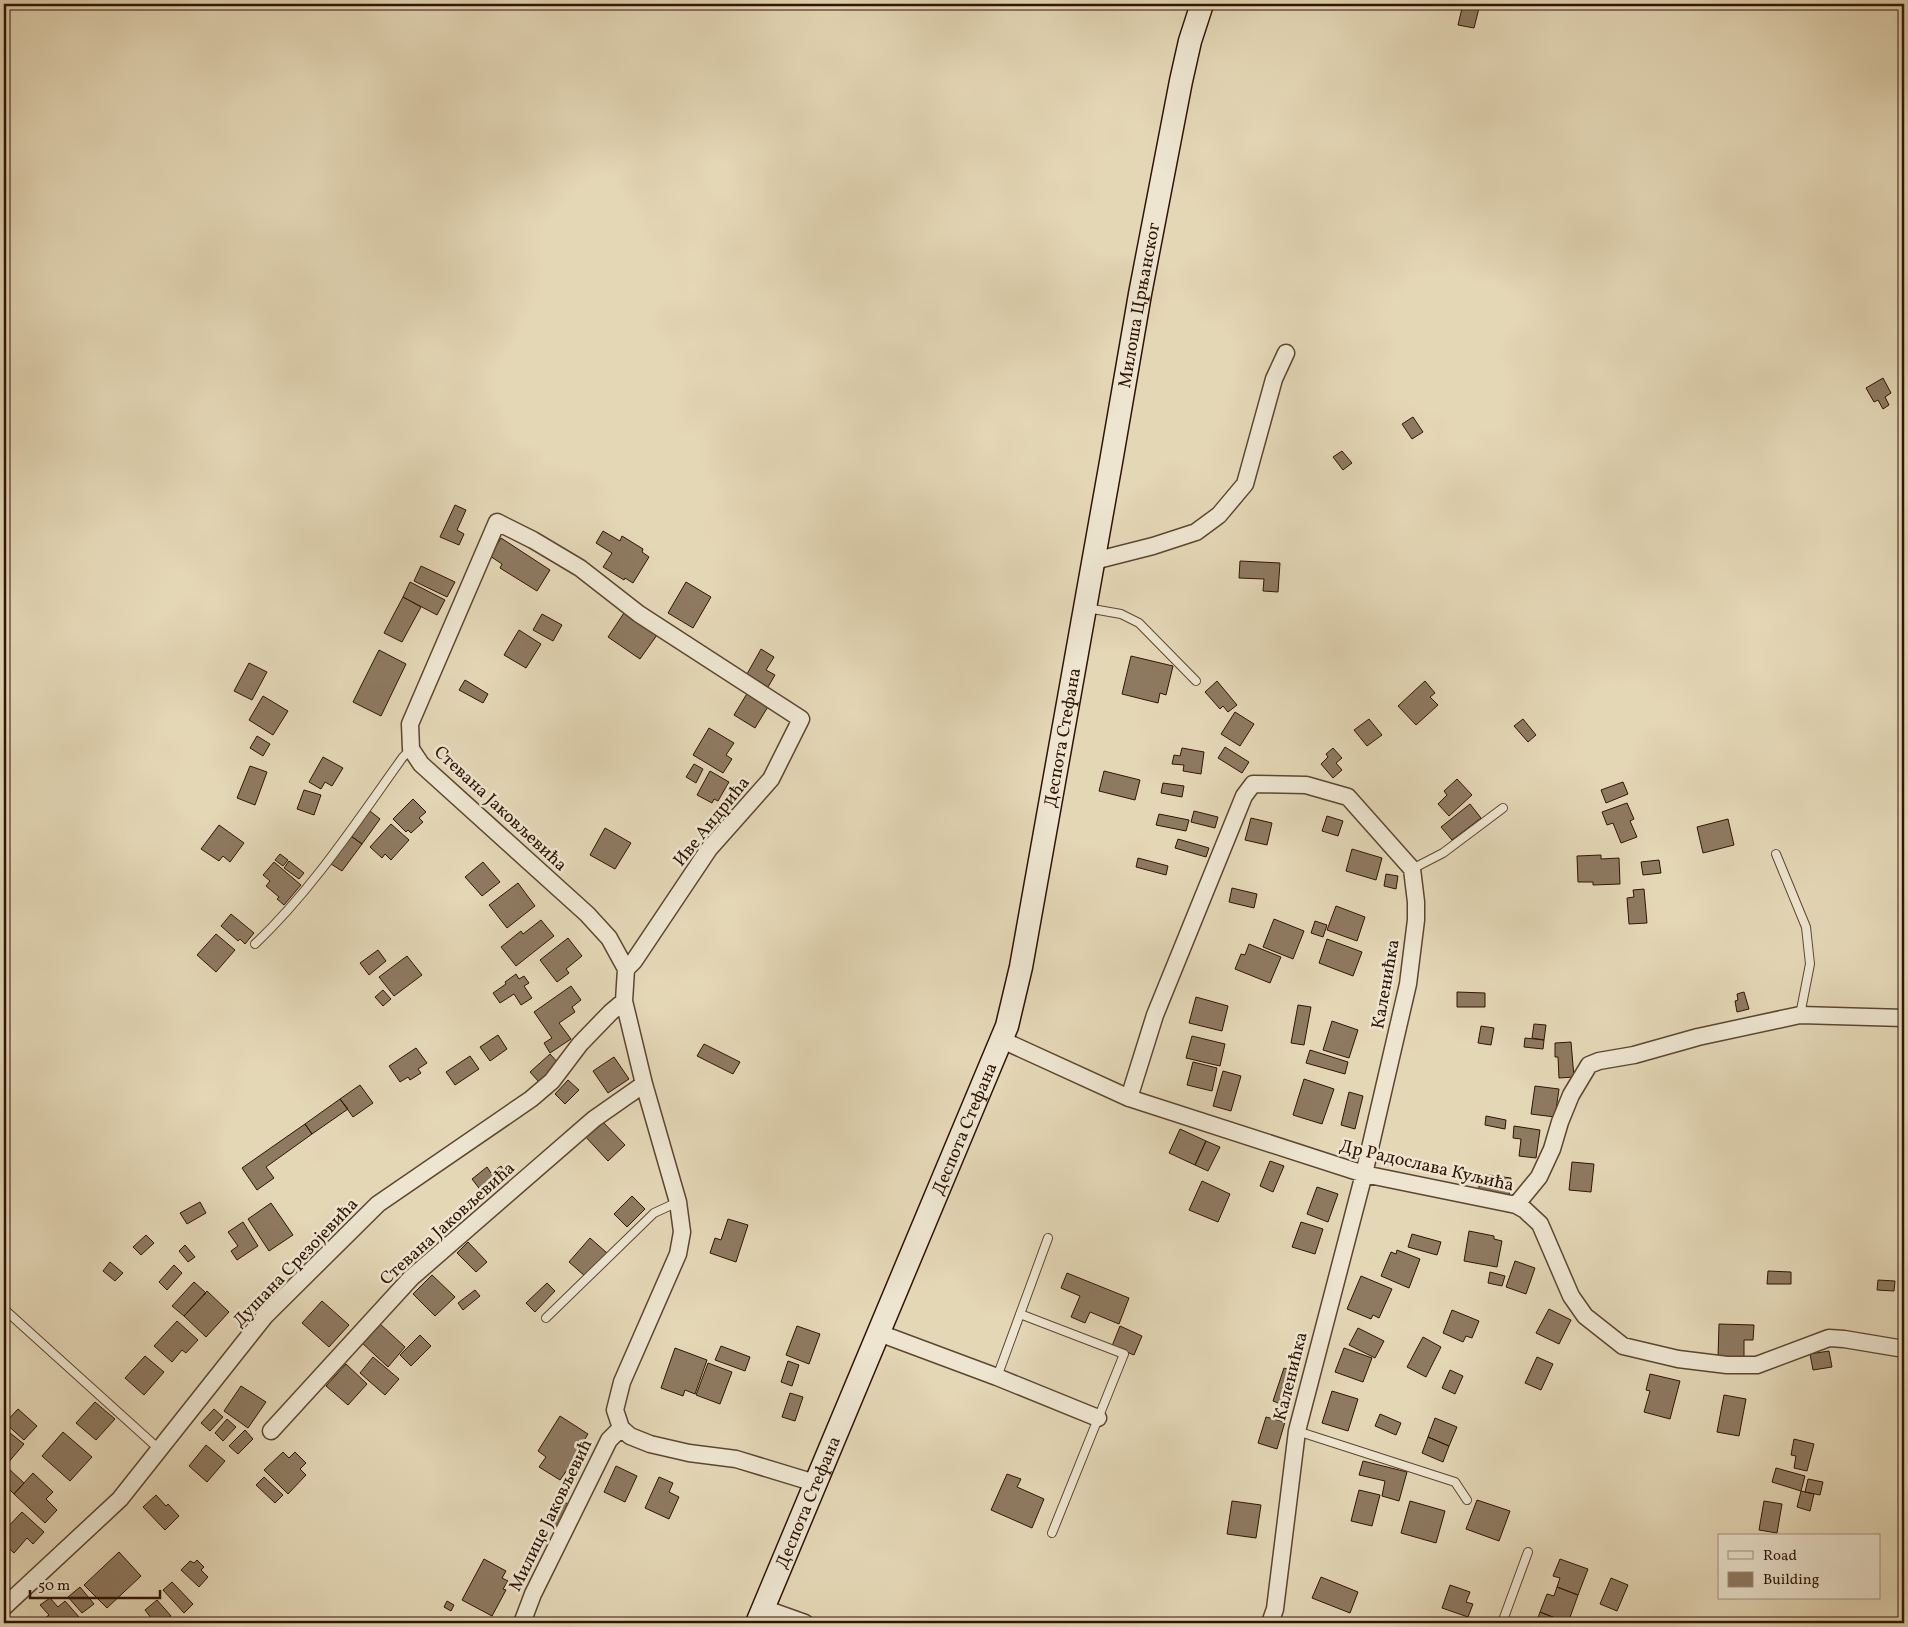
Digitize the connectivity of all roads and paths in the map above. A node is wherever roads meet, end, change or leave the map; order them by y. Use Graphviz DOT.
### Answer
graph roads {
  1 [pos="1202,4"];
  2 [pos="1286,353"];
  3 [pos="497,522"];
  4 [pos="1094,561"];
  5 [pos="1085,608"];
  6 [pos="1196,682"];
  7 [pos="411,750"];
  8 [pos="1503,808"];
  9 [pos="1776,854"];
  10 [pos="1412,869"];
  11 [pos="255,944"];
  12 [pos="626,969"];
  13 [pos="624,1000"];
  14 [pos="1800,1015"];
  15 [pos="1904,1018"];
  16 [pos="1002,1040"];
  17 [pos="644,1084"];
  18 [pos="1129,1098"];
  19 [pos="1364,1174"];
  20 [pos="678,1202"];
  21 [pos="1516,1205"];
  22 [pos="1048,1238"];
  23 [pos="4,1309"];
  24 [pos="1020,1314"];
  25 [pos="546,1318"];
  26 [pos="879,1333"];
  27 [pos="1904,1349"];
  28 [pos="997,1378"];
  29 [pos="1098,1418"];
  30 [pos="621,1428"];
  31 [pos="272,1431"];
  32 [pos="1296,1431"];
  33 [pos="160,1450"];
  34 [pos="815,1483"];
  35 [pos="1467,1500"];
  36 [pos="1052,1532"];
  37 [pos="1528,1552"];
  38 [pos="4,1607"];
  39 [pos="760,1616"];
  40 [pos="522,1623"];
  41 [pos="805,1623"];
  42 [pos="1270,1623"];
  43 [pos="1502,1623"];
  1 -- 4 [label="main road, Милоша Црњанског"];
  2 -- 4 [label="street"];
  3 -- 7 [label="street, Стевана Јаковљевића"];
  3 -- 12 [label="street, Иве Андрића"];
  4 -- 5 [label="main road, Милоша Црњанског"];
  5 -- 6 [label="lane"];
  5 -- 16 [label="main road, Деспота Стефана"];
  7 -- 11 [label="lane"];
  7 -- 12 [label="street, Стевана Јаковљевића"];
  8 -- 10 [label="lane"];
  9 -- 14 [label="lane"];
  10 -- 18 [label="street"];
  10 -- 19 [label="street, Каленићка"];
  12 -- 13 [label="street"];
  13 -- 17 [label="street"];
  13 -- 33 [label="street, Душана Срезојевића"];
  14 -- 15 [label="street"];
  14 -- 21 [label="street"];
  16 -- 18 [label="street, Др Радослава Куљића"];
  16 -- 26 [label="main road, Деспота Стефана"];
  17 -- 20 [label="street"];
  17 -- 31 [label="street, Стевана Јаковљевића"];
  18 -- 19 [label="street, Др Радослава Куљића"];
  19 -- 21 [label="street, Др Радослава Куљића"];
  19 -- 32 [label="street, Каленићка"];
  20 -- 25 [label="lane"];
  20 -- 30 [label="street"];
  21 -- 27 [label="street, Др Радослава Куљића"];
  22 -- 24 [label="lane"];
  23 -- 33 [label="lane"];
  24 -- 28 [label="lane"];
  24 -- 29 [label="lane"];
  26 -- 28 [label="street"];
  26 -- 34 [label="main road, Деспота Стефана"];
  28 -- 29 [label="street"];
  29 -- 36 [label="lane"];
  30 -- 34 [label="street"];
  30 -- 40 [label="street, Милице Јаковљевић"];
  32 -- 35 [label="lane"];
  32 -- 42 [label="street, Каленићка"];
  33 -- 38 [label="street, Душана Срезојевића"];
  34 -- 39 [label="main road, Деспота Стефана"];
  37 -- 43 [label="lane"];
  39 -- 41 [label="street"];
}
